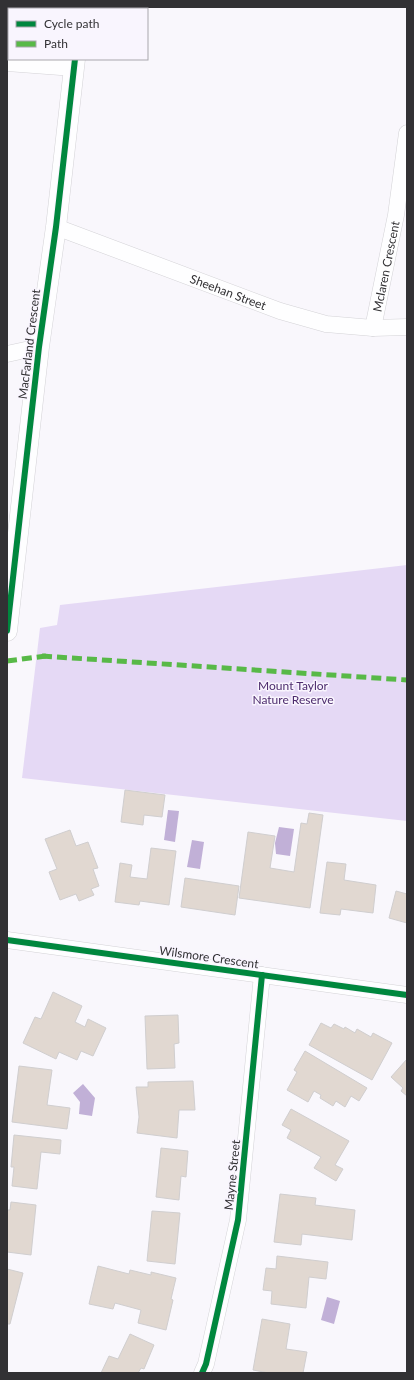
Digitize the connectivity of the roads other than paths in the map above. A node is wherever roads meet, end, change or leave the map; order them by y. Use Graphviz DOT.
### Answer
graph roads {
  1 [pos="7,63"];
  2 [pos="74,63"];
  3 [pos="407,133"];
  4 [pos="56,227"];
  5 [pos="373,328"];
  6 [pos="407,328"];
  7 [pos="39,347"];
  8 [pos="7,354"];
  9 [pos="7,631"];
  10 [pos="7,940"];
  11 [pos="262,975"];
  12 [pos="407,995"];
  13 [pos="202,1373"];
  1 -- 2 [label="street"];
  2 -- 4 [label="street, MacFarland Crescent"];
  3 -- 5 [label="street, Mclaren Crescent"];
  4 -- 5 [label="street, Sheehan Street"];
  4 -- 7 [label="street, MacFarland Crescent"];
  5 -- 6 [label="street, Sheehan Street"];
  7 -- 8 [label="street"];
  7 -- 9 [label="street, MacFarland Crescent"];
  10 -- 11 [label="street, Wilsmore Crescent"];
  11 -- 12 [label="street, Wilsmore Crescent"];
  11 -- 13 [label="street, Mayne Street"];
}
